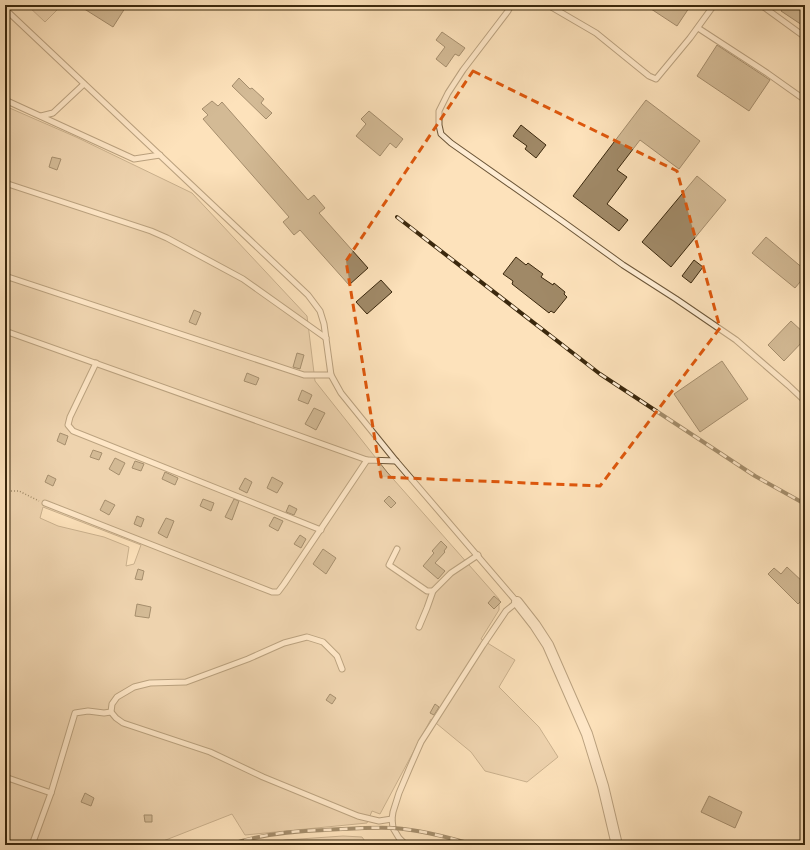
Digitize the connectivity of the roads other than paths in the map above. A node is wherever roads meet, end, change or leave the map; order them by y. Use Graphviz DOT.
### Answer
graph roads {
  1 [pos="511,5"];
  2 [pos="548,5"];
  3 [pos="714,5"];
  4 [pos="761,5"];
  5 [pos="5,9"];
  6 [pos="698,28"];
  7 [pos="805,37"];
  8 [pos="84,84"];
  9 [pos="5,100"];
  10 [pos="805,100"];
  11 [pos="41,116"];
  12 [pos="160,156"];
  13 [pos="5,183"];
  14 [pos="5,276"];
  15 [pos="5,331"];
  16 [pos="326,338"];
  17 [pos="96,363"];
  18 [pos="331,375"];
  19 [pos="805,401"];
  20 [pos="367,460"];
  21 [pos="396,461"];
  22 [pos="45,503"];
  23 [pos="320,530"];
  24 [pos="397,549"];
  25 [pos="478,555"];
  26 [pos="433,591"];
  27 [pos="517,602"];
  28 [pos="419,627"];
  29 [pos="342,669"];
  30 [pos="111,712"];
  31 [pos="5,777"];
  32 [pos="51,793"];
  33 [pos="392,819"];
  34 [pos="5,841"];
  35 [pos="14,845"];
  36 [pos="32,845"];
  37 [pos="406,845"];
  38 [pos="617,845"];
  1 -- 19 [label="lane"];
  2 -- 6 [label="lane"];
  3 -- 6 [label="lane"];
  4 -- 7 [label="lane"];
  5 -- 8 [label="lane"];
  6 -- 10 [label="lane"];
  8 -- 11 [label="lane"];
  8 -- 12 [label="lane"];
  9 -- 11 [label="lane"];
  11 -- 12 [label="lane"];
  12 -- 16 [label="lane"];
  13 -- 16 [label="lane"];
  14 -- 18 [label="lane"];
  15 -- 17 [label="lane"];
  16 -- 18 [label="lane"];
  17 -- 20 [label="lane"];
  17 -- 23 [label="lane"];
  18 -- 21 [label="lane"];
  20 -- 21 [label="lane"];
  20 -- 23 [label="lane"];
  21 -- 25 [label="lane"];
  22 -- 23 [label="lane"];
  24 -- 26 [label="lane"];
  25 -- 26 [label="lane"];
  25 -- 27 [label="lane"];
  26 -- 28 [label="lane"];
  27 -- 33 [label="lane"];
  27 -- 38 [label="street"];
  29 -- 30 [label="lane"];
  30 -- 32 [label="lane"];
  30 -- 33 [label="lane"];
  31 -- 32 [label="lane"];
  32 -- 36 [label="lane"];
  33 -- 37 [label="lane"];
  34 -- 35 [label="lane"];
}
